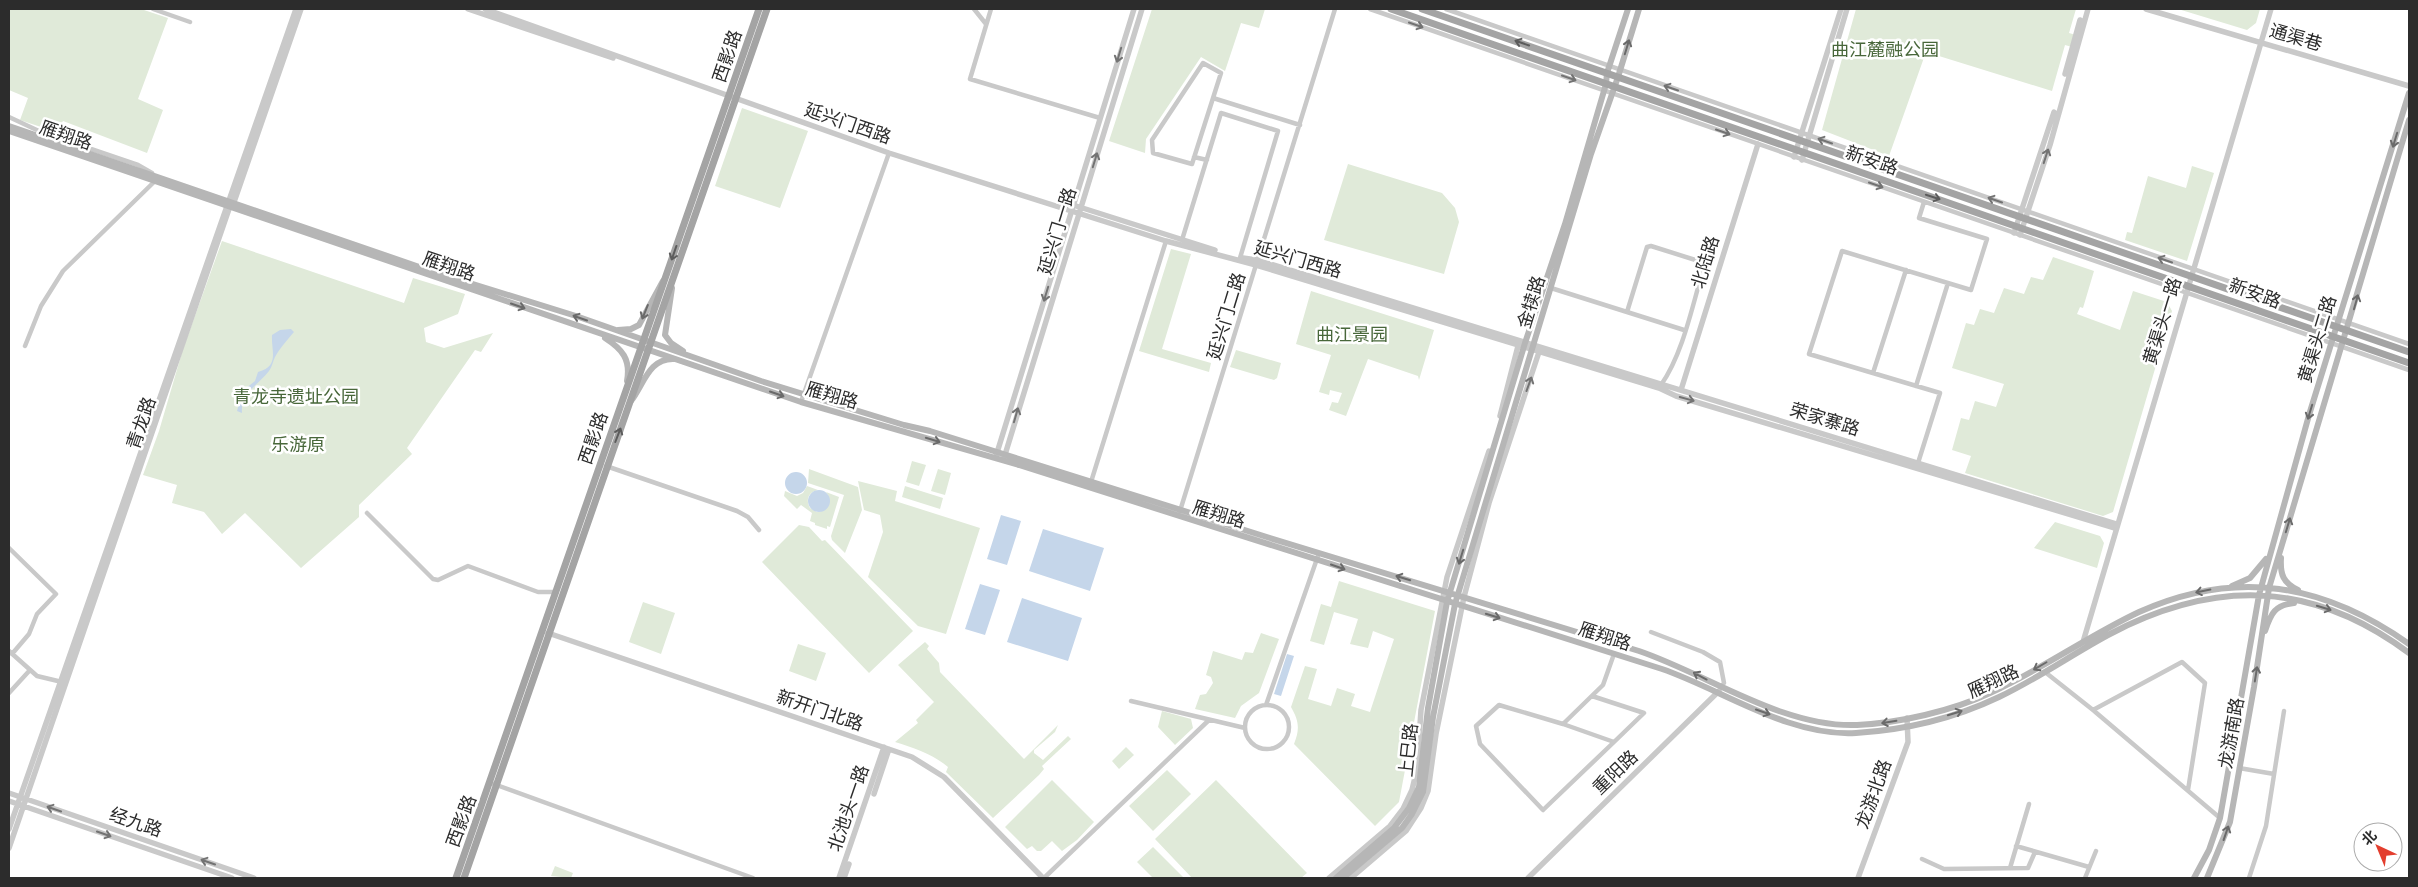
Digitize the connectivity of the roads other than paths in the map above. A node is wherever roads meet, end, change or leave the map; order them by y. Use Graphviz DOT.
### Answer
graph roads {
  1 [pos="153,9"];
  2 [pos="296,9"];
  3 [pos="301,9"];
  4 [pos="468,9"];
  5 [pos="484,9"];
  6 [pos="759,9"];
  7 [pos="766,9"];
  8 [pos="974,9"];
  9 [pos="991,9"];
  10 [pos="1134,9"];
  11 [pos="1142,9"];
  12 [pos="1335,9"];
  13 [pos="1370,9"];
  14 [pos="1391,9"];
  15 [pos="1422,9"];
  16 [pos="1446,9"];
  17 [pos="1628,9"];
  18 [pos="1639,9"];
  19 [pos="1841,9"];
  20 [pos="1847,9"];
  21 [pos="2084,9"];
  22 [pos="2088,9"];
  23 [pos="2146,9"];
  24 [pos="2271,9"];
  25 [pos="190,22"];
  26 [pos="986,24"];
  27 [pos="2260,43"];
  28 [pos="627,61"];
  29 [pos="1608,69"];
  30 [pos="1619,74"];
  31 [pos="2409,86"];
  32 [pos="1608,88"];
  33 [pos="2409,94"];
  34 [pos="732,98"];
  35 [pos="1213,98"];
  36 [pos="9,117"];
  37 [pos="1100,118"];
  38 [pos="2409,120"];
  39 [pos="1300,125"];
  40 [pos="9,126"];
  41 [pos="9,131"];
  42 [pos="1801,136"];
  43 [pos="1809,139"];
  44 [pos="1758,144"];
  45 [pos="889,153"];
  46 [pos="1795,153"];
  47 [pos="1803,156"];
  48 [pos="1194,157"];
  49 [pos="1207,160"];
  50 [pos="156,179"];
  51 [pos="1924,202"];
  52 [pos="229,204"];
  53 [pos="1072,208"];
  54 [pos="1079,211"];
  55 [pos="2024,214"];
  56 [pos="2018,231"];
  57 [pos="1182,240"];
  58 [pos="1166,241"];
  59 [pos="1240,258"];
  60 [pos="1256,263"];
  61 [pos="1906,270"];
  62 [pos="2192,273"];
  63 [pos="671,275"];
  64 [pos="1948,283"];
  65 [pos="1551,288"];
  66 [pos="2187,290"];
  67 [pos="1627,312"];
  68 [pos="2338,323"];
  69 [pos="2349,327"];
  70 [pos="611,329"];
  71 [pos="1684,330"];
  72 [pos="598,333"];
  73 [pos="2332,340"];
  74 [pos="641,344"];
  75 [pos="2342,344"];
  76 [pos="2409,344"];
  77 [pos="25,346"];
  78 [pos="649,346"];
  79 [pos="1523,346"];
  80 [pos="1532,348"];
  81 [pos="1539,352"];
  82 [pos="2409,352"];
  83 [pos="679,360"];
  84 [pos="702,361"];
  85 [pos="2409,363"];
  86 [pos="2409,370"];
  87 [pos="1873,373"];
  88 [pos="1661,385"];
  89 [pos="1916,386"];
  90 [pos="625,390"];
  91 [pos="1681,390"];
  92 [pos="804,395"];
  93 [pos="802,402"];
  94 [pos="629,404"];
  95 [pos="998,452"];
  96 [pos="1005,454"];
  97 [pos="995,460"];
  98 [pos="1003,462"];
  99 [pos="1918,463"];
  100 [pos="606,466"];
  101 [pos="1091,482"];
  102 [pos="1180,510"];
  103 [pos="367,512"];
  104 [pos="1181,518"];
  105 [pos="2116,526"];
  106 [pos="759,530"];
  107 [pos="9,548"];
  108 [pos="2281,548"];
  109 [pos="2272,549"];
  110 [pos="1317,556"];
  111 [pos="2261,588"];
  112 [pos="2269,588"];
  113 [pos="2222,589"];
  114 [pos="556,592"];
  115 [pos="1447,592"];
  116 [pos="2309,594"];
  117 [pos="1461,596"];
  118 [pos="2259,596"];
  119 [pos="2268,596"];
  120 [pos="1444,601"];
  121 [pos="2301,602"];
  122 [pos="1458,605"];
  123 [pos="1651,632"];
  124 [pos="548,633"];
  125 [pos="2262,639"];
  126 [pos="2082,642"];
  127 [pos="2409,644"];
  128 [pos="10,652"];
  129 [pos="2409,653"];
  130 [pos="1614,654"];
  131 [pos="30,670"];
  132 [pos="2045,672"];
  133 [pos="63,683"];
  134 [pos="1720,690"];
  135 [pos="9,693"];
  136 [pos="1592,696"];
  137 [pos="1130,701"];
  138 [pos="1266,705"];
  139 [pos="2093,710"];
  140 [pos="2284,711"];
  141 [pos="1907,718"];
  142 [pos="1208,720"];
  143 [pos="1563,724"];
  144 [pos="1908,726"];
  145 [pos="1245,728"];
  146 [pos="1614,742"];
  147 [pos="887,748"];
  148 [pos="2239,768"];
  149 [pos="2274,774"];
  150 [pos="493,784"];
  151 [pos="2188,790"];
  152 [pos="9,794"];
  153 [pos="22,798"];
  154 [pos="9,801"];
  155 [pos="2029,804"];
  156 [pos="20,805"];
  157 [pos="2220,818"];
  158 [pos="9,829"];
  159 [pos="2016,846"];
  160 [pos="9,848"];
  161 [pos="2096,851"];
  162 [pos="2035,852"];
  163 [pos="1922,859"];
  164 [pos="2089,867"];
  165 [pos="2010,868"];
  166 [pos="232,878"];
  167 [pos="254,878"];
  168 [pos="456,878"];
  169 [pos="464,878"];
  170 [pos="753,878"];
  171 [pos="839,878"];
  172 [pos="844,878"];
  173 [pos="1044,878"];
  174 [pos="1329,878"];
  175 [pos="1336,878"];
  176 [pos="1343,878"];
  177 [pos="1351,878"];
  178 [pos="1528,878"];
  179 [pos="1858,878"];
  180 [pos="2085,878"];
  181 [pos="2194,878"];
  182 [pos="2207,878"];
  183 [pos="2249,878"];
  1 -- 25 [label="street"];
  2 -- 52 [label="street, 青龙路"];
  3 -- 52 [label="street, 青龙路"];
  4 -- 28 [label="street, 延兴门西路"];
  5 -- 28 [label="street, 延兴门西路"];
  6 -- 34 [label="main road, 西影路"];
  7 -- 34 [label="main road, 西影路"];
  8 -- 26 [label="street"];
  9 -- 26 [label="street"];
  10 -- 37 [label="street, 延兴门一路, one-way"];
  54 -- 11 [label="street, 延兴门一路, one-way"];
  12 -- 39 [label="street, 延兴门二路"];
  13 -- 32 [label="street, one-way"];
  14 -- 32 [label="main road, 新安路"];
  29 -- 15 [label="main road, 新安路, one-way"];
  16 -- 29 [label="street"];
  17 -- 29 [label="main road, 金犊路"];
  30 -- 18 [label="main road, 金犊路, one-way"];
  19 -- 42 [label="street"];
  20 -- 43 [label="street"];
  21 -- 55 [label="street"];
  55 -- 22 [label="street, one-way"];
  23 -- 27 [label="street, 通渠巷"];
  24 -- 27 [label="street, 黄渠头一路"];
  26 -- 37 [label="street"];
  27 -- 31 [label="street, 通渠巷"];
  27 -- 62 [label="street, 黄渠头一路"];
  28 -- 34 [label="street, 延兴门西路"];
  29 -- 30 [label="main road, 新安路"];
  29 -- 32 [label="main road, 金犊路"];
  30 -- 32 [label="main road, 金犊路"];
  42 -- 30 [label="main road, 新安路, one-way"];
  32 -- 44 [label="street, one-way"];
  32 -- 46 [label="main road, 新安路"];
  32 -- 65 [label="main road, 金犊路"];
  32 -- 79 [label="main road, 金犊路"];
  33 -- 68 [label="main road, 黄渠头二路, one-way"];
  34 -- 45 [label="street, 延兴门西路"];
  34 -- 63 [label="main road, 西影路"];
  35 -- 39 [label="street"];
  35 -- 48 [label="street"];
  35 -- 48 [label="street"];
  36 -- 50 [label="street"];
  37 -- 53 [label="street, 延兴门一路"];
  69 -- 38 [label="main road, 黄渠头二路, one-way"];
  39 -- 60 [label="street, 延兴门二路"];
  40 -- 50 [label="main road, 雁翔路"];
  41 -- 50 [label="main road, 雁翔路"];
  42 -- 43 [label="main road, 新安路"];
  42 -- 46 [label="street"];
  43 -- 47 [label="street"];
  55 -- 43 [label="main road, 新安路, one-way"];
  44 -- 46 [label="street"];
  44 -- 91 [label="street, 北陆路"];
  45 -- 53 [label="street, 延兴门西路"];
  45 -- 92 [label="street"];
  46 -- 47 [label="main road, 新安路"];
  47 -- 51 [label="street, one-way"];
  47 -- 56 [label="main road, 新安路, one-way"];
  48 -- 49 [label="street"];
  49 -- 57 [label="street"];
  49 -- 59 [label="street"];
  50 -- 52 [label="main road, 雁翔路"];
  50 -- 77 [label="street"];
  51 -- 56 [label="street"];
  51 -- 64 [label="street"];
  70 -- 52 [label="main road, 雁翔路, one-way"];
  52 -- 72 [label="main road, 雁翔路, one-way"];
  52 -- 133 [label="street, 青龙路"];
  53 -- 54 [label="street, 延兴门西路"];
  53 -- 95 [label="street, 延兴门一路, one-way"];
  54 -- 57 [label="street, 延兴门西路"];
  54 -- 58 [label="street, 延兴门西路"];
  96 -- 54 [label="street, 延兴门一路, one-way"];
  55 -- 56 [label="street"];
  62 -- 55 [label="main road, 新安路, one-way"];
  56 -- 66 [label="main road, 新安路"];
  57 -- 59 [label="street, 延兴门西路"];
  58 -- 60 [label="street, 延兴门西路"];
  58 -- 101 [label="street"];
  59 -- 60 [label="street, 延兴门西路"];
  60 -- 79 [label="street, 延兴门西路"];
  60 -- 102 [label="street, 延兴门二路"];
  61 -- 64 [label="street"];
  61 -- 87 [label="street"];
  61 -- 87 [label="street"];
  62 -- 66 [label="street, 黄渠头一路"];
  62 -- 68 [label="main road, 新安路"];
  63 -- 70 [label="main road, one-way"];
  63 -- 74 [label="main road, 西影路"];
  63 -- 78 [label="main road, 西影路"];
  63 -- 84 [label="main road"];
  64 -- 89 [label="street"];
  65 -- 67 [label="street"];
  65 -- 80 [label="main road, 金犊路"];
  66 -- 73 [label="main road, 新安路"];
  66 -- 105 [label="street, 黄渠头一路"];
  67 -- 71 [label="street"];
  67 -- 71 [label="street"];
  68 -- 69 [label="main road, 新安路"];
  68 -- 73 [label="main road, 黄渠头二路"];
  69 -- 75 [label="main road, 黄渠头二路"];
  69 -- 76 [label="street"];
  69 -- 82 [label="main road, 新安路"];
  70 -- 74 [label="main road, 雁翔路"];
  71 -- 88 [label="street"];
  72 -- 74 [label="main road, 雁翔路"];
  72 -- 90 [label="main road"];
  73 -- 75 [label="main road, 新安路"];
  73 -- 109 [label="main road, 黄渠头二路, one-way"];
  74 -- 78 [label="main road, 雁翔路"];
  74 -- 90 [label="main road, 西影路"];
  75 -- 85 [label="main road, 新安路"];
  75 -- 86 [label="street"];
  108 -- 75 [label="main road, 黄渠头二路, one-way"];
  78 -- 83 [label="main road, 雁翔路"];
  78 -- 84 [label="main road, 雁翔路"];
  78 -- 94 [label="main road, 西影路"];
  79 -- 80 [label="street, 荣家寨路"];
  79 -- 115 [label="main road, 金犊路, one-way"];
  80 -- 81 [label="street, 荣家寨路"];
  80 -- 88 [label="street, 荣家寨路"];
  80 -- 117 [label="main road, 金犊路"];
  81 -- 105 [label="street, 荣家寨路, one-way"];
  117 -- 81 [label="street, one-way"];
  83 -- 93 [label="main road, 雁翔路, one-way"];
  83 -- 94 [label="main road"];
  84 -- 92 [label="main road, 雁翔路"];
  87 -- 89 [label="street"];
  88 -- 91 [label="street, 荣家寨路"];
  89 -- 99 [label="street"];
  90 -- 114 [label="main road, 西影路"];
  91 -- 99 [label="street, 荣家寨路"];
  92 -- 93 [label="street"];
  92 -- 95 [label="main road, 雁翔路"];
  93 -- 97 [label="main road, 雁翔路, one-way"];
  100 -- 94 [label="main road, 西影路, one-way"];
  95 -- 96 [label="main road, 雁翔路"];
  95 -- 97 [label="street, 延兴门一路"];
  96 -- 98 [label="street, 延兴门一路"];
  96 -- 101 [label="main road, 雁翔路"];
  97 -- 98 [label="main road, 雁翔路"];
  98 -- 104 [label="main road, 雁翔路"];
  99 -- 105 [label="street, 荣家寨路"];
  100 -- 106 [label="street"];
  100 -- 124 [label="main road, 西影路"];
  101 -- 102 [label="main road, 雁翔路"];
  102 -- 104 [label="street, 延兴门二路"];
  102 -- 110 [label="main road, 雁翔路"];
  103 -- 114 [label="street"];
  104 -- 110 [label="main road, 雁翔路"];
  105 -- 126 [label="street, 黄渠头一路"];
  107 -- 128 [label="street"];
  108 -- 112 [label="main road, 黄渠头二路"];
  108 -- 116 [label="main road"];
  109 -- 111 [label="main road, 黄渠头二路"];
  109 -- 113 [label="main road"];
  115 -- 110 [label="main road, 雁翔路, one-way"];
  110 -- 120 [label="main road, 雁翔路, one-way"];
  110 -- 138 [label="street"];
  111 -- 112 [label="main road, 雁翔路"];
  111 -- 113 [label="main road, 雁翔路"];
  111 -- 118 [label="main road, 黄渠头二路"];
  112 -- 116 [label="main road, 雁翔路"];
  112 -- 119 [label="main road, 龙游南路"];
  113 -- 126 [label="main road, 雁翔路, one-way"];
  114 -- 150 [label="main road, 西影路"];
  115 -- 117 [label="main road, 雁翔路"];
  115 -- 120 [label="main road, 上巳路"];
  116 -- 127 [label="main road, 雁翔路"];
  117 -- 122 [label="main road, 金犊路"];
  134 -- 117 [label="main road, 雁翔路, one-way"];
  118 -- 119 [label="main road, 雁翔路"];
  118 -- 132 [label="main road, 雁翔路"];
  118 -- 157 [label="main road, 龙游南路"];
  119 -- 121 [label="main road, 雁翔路"];
  119 -- 125 [label="main road, 龙游南路"];
  120 -- 122 [label="main road, 雁翔路"];
  120 -- 174 [label="street"];
  120 -- 175 [label="main road, 上巳路"];
  121 -- 125 [label="main road"];
  121 -- 129 [label="main road, 雁翔路, one-way"];
  122 -- 130 [label="main road, 雁翔路, one-way"];
  122 -- 176 [label="main road, 上巳路"];
  122 -- 177 [label="street"];
  123 -- 134 [label="street"];
  124 -- 147 [label="street, 新开门北路"];
  124 -- 150 [label="main road, 西影路"];
  148 -- 125 [label="main road, 龙游南路, one-way"];
  126 -- 141 [label="main road, 雁翔路, one-way"];
  128 -- 131 [label="street"];
  130 -- 134 [label="main road, 雁翔路"];
  130 -- 136 [label="street"];
  131 -- 133 [label="street"];
  131 -- 135 [label="street"];
  132 -- 139 [label="street"];
  144 -- 132 [label="main road, 雁翔路, one-way"];
  133 -- 153 [label="street, 青龙路"];
  141 -- 134 [label="main road, 雁翔路, one-way"];
  134 -- 144 [label="main road, 雁翔路, one-way"];
  134 -- 178 [label="street, 重阳路"];
  136 -- 143 [label="street"];
  136 -- 146 [label="street"];
  137 -- 142 [label="street"];
  138 -- 145 [label="street"];
  138 -- 145 [label="street"];
  139 -- 151 [label="street"];
  139 -- 151 [label="street"];
  140 -- 149 [label="street"];
  141 -- 144 [label="street, 龙游北路"];
  142 -- 145 [label="street"];
  142 -- 173 [label="street"];
  143 -- 146 [label="street"];
  143 -- 146 [label="street"];
  144 -- 179 [label="street, 龙游北路"];
  147 -- 171 [label="street, 北池头一路"];
  147 -- 172 [label="street, 北池头一路"];
  147 -- 173 [label="street, 新开门北路"];
  148 -- 149 [label="street"];
  182 -- 148 [label="main road, 龙游南路, one-way"];
  149 -- 183 [label="street"];
  150 -- 168 [label="main road, 西影路"];
  150 -- 169 [label="main road, 西影路"];
  150 -- 170 [label="street"];
  151 -- 157 [label="street"];
  152 -- 153 [label="street, 经九路"];
  153 -- 156 [label="street, 青龙路"];
  167 -- 153 [label="street, 经九路, one-way"];
  154 -- 156 [label="street, 经九路"];
  155 -- 159 [label="street"];
  156 -- 158 [label="street, 青龙路"];
  156 -- 160 [label="street, 青龙路"];
  156 -- 166 [label="street, 经九路, one-way"];
  157 -- 181 [label="main road, 龙游南路"];
  159 -- 162 [label="street"];
  159 -- 165 [label="street"];
  161 -- 164 [label="street"];
  162 -- 164 [label="street"];
  162 -- 165 [label="street"];
  163 -- 165 [label="street"];
  164 -- 180 [label="street"];
}
